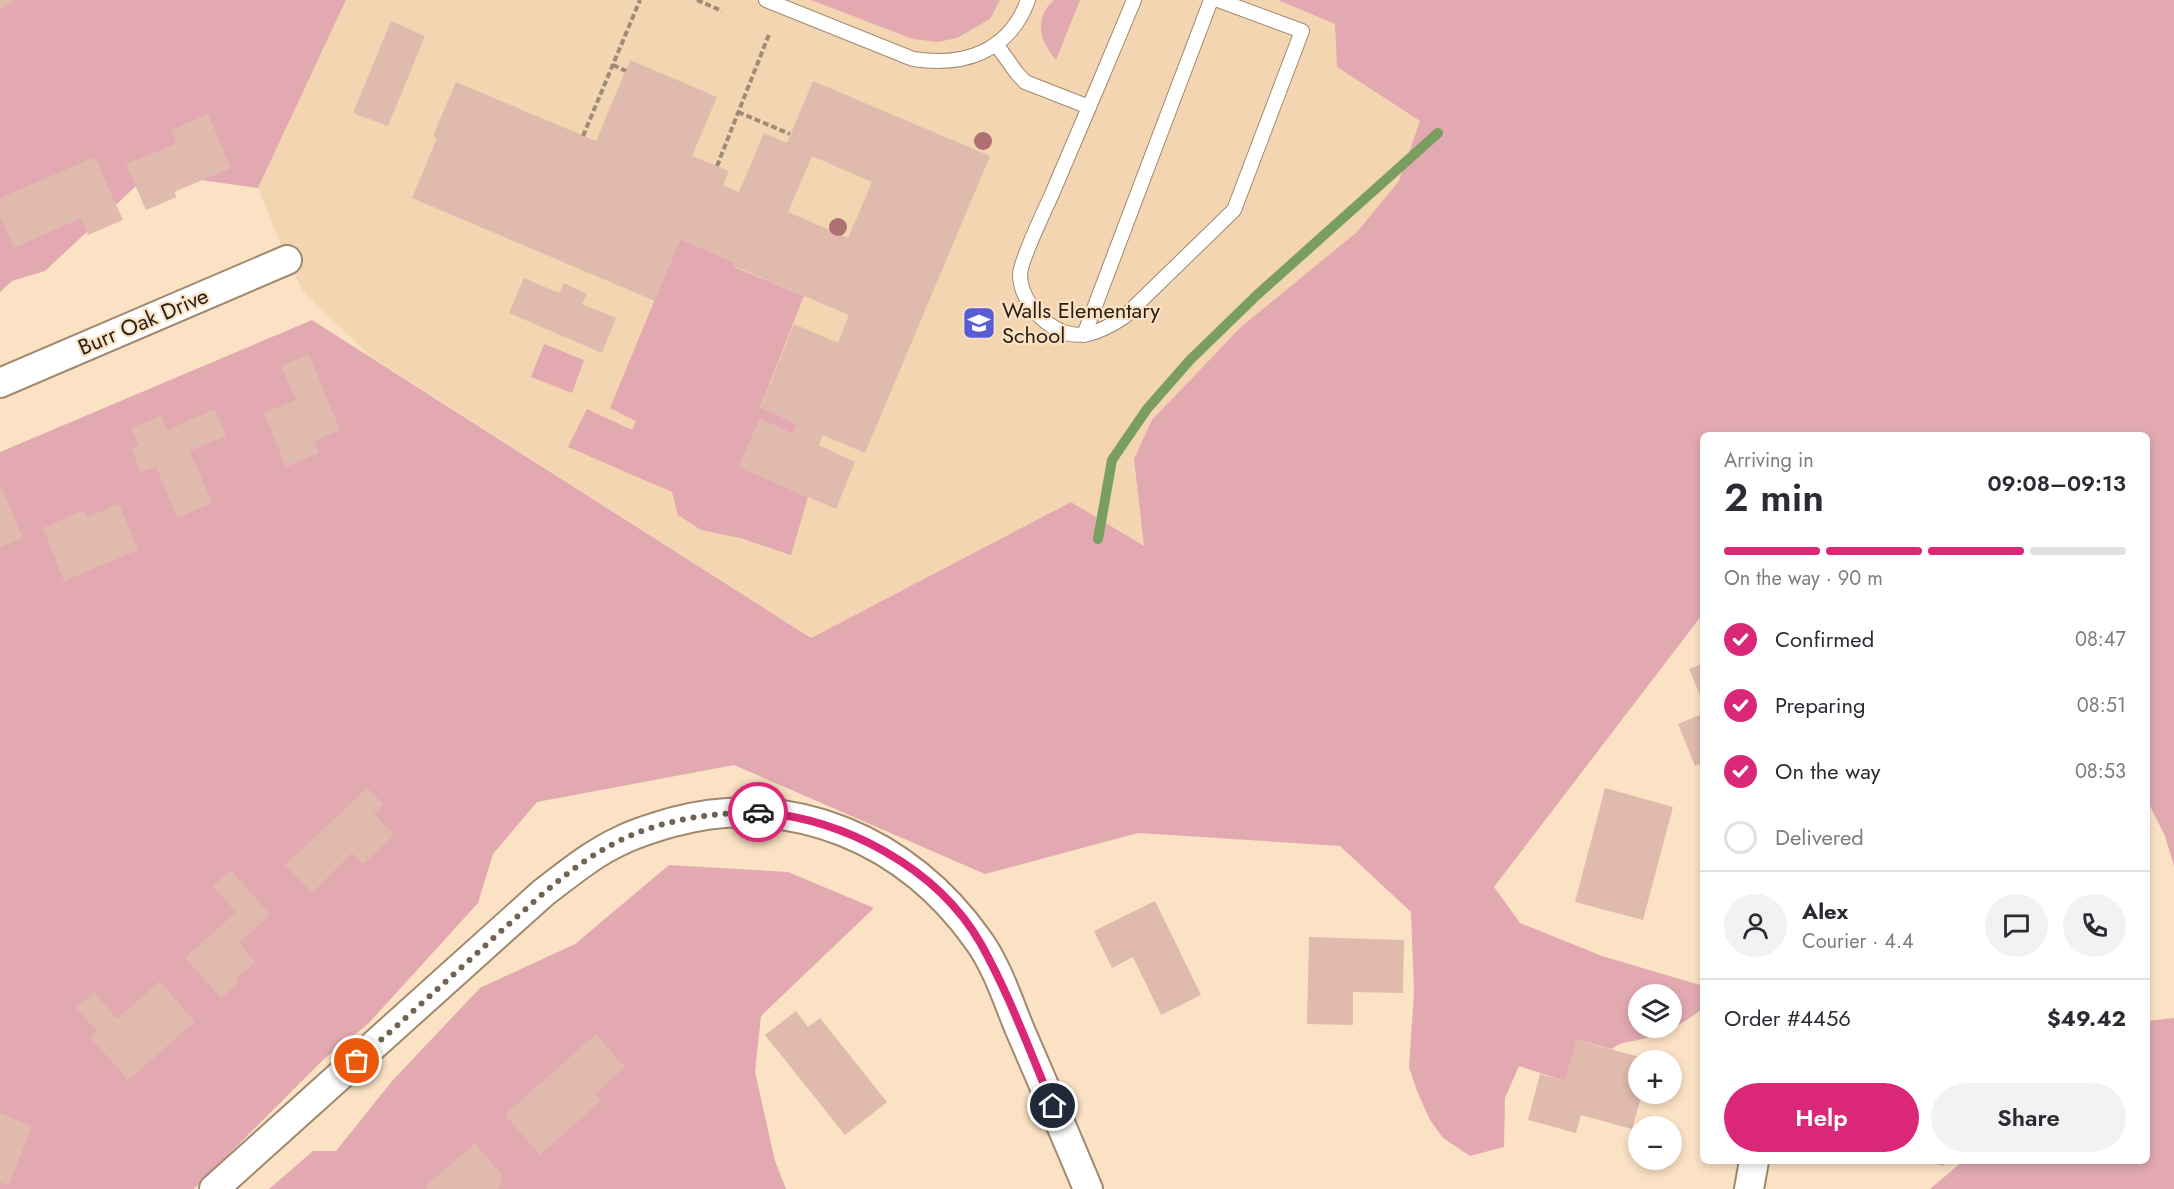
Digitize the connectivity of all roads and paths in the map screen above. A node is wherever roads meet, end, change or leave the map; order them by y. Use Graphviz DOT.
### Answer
graph roads {
  1 [pos="640,0"];
  2 [pos="696,0"];
  3 [pos="766,0"];
  4 [pos="1028,0"];
  5 [pos="1134,0"];
  6 [pos="1211,0"];
  7 [pos="1218,0"];
  8 [pos="722,11"];
  9 [pos="770,32"];
  10 [pos="996,44"];
  11 [pos="613,65"];
  12 [pos="626,71"];
  13 [pos="1089,107"];
  14 [pos="738,112"];
  15 [pos="790,134"];
  16 [pos="583,136"];
  17 [pos="717,166"];
  18 [pos="287,260"];
  19 [pos="1084,335"];
  20 [pos="0,383"];
  21 [pos="1753,1164"];
  22 [pos="214,1189"];
  23 [pos="1088,1189"];
  24 [pos="1749,1189"];
  1 -- 11 [label="path"];
  2 -- 8 [label="path"];
  3 -- 10 [label="lane"];
  4 -- 10 [label="lane"];
  5 -- 13 [label="lane"];
  6 -- 19 [label="lane"];
  7 -- 19 [label="lane"];
  9 -- 14 [label="path"];
  10 -- 13 [label="lane"];
  11 -- 12 [label="path"];
  11 -- 16 [label="path"];
  13 -- 19 [label="lane"];
  14 -- 15 [label="path"];
  14 -- 17 [label="path"];
  18 -- 20 [label="street, Burr Oak Drive"];
  21 -- 24 [label="street"];
  22 -- 23 [label="street"];
}
